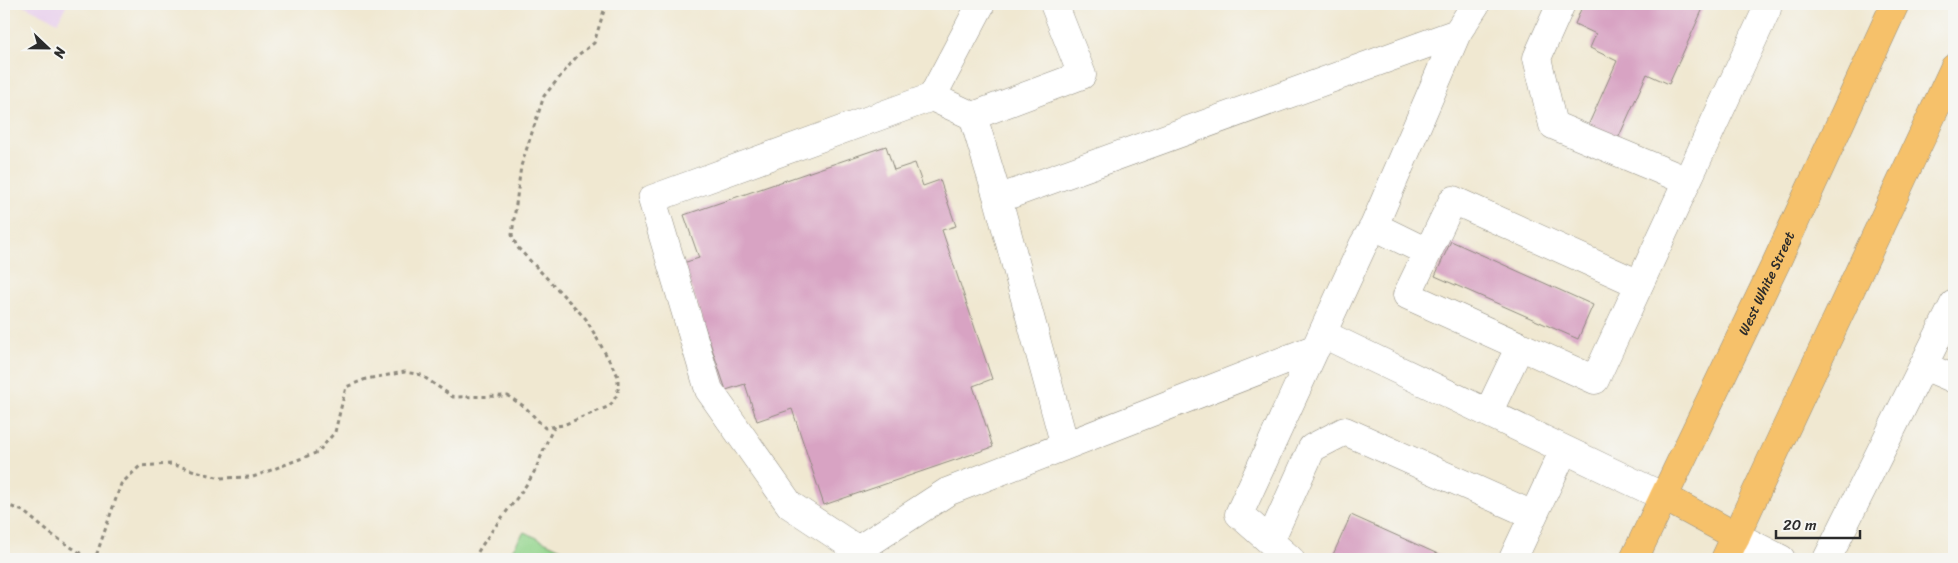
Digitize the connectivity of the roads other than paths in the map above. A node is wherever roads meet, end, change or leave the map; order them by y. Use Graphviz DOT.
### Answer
graph roads {
  1 [pos="981,4"];
  2 [pos="1054,4"];
  3 [pos="1476,4"];
  4 [pos="1561,4"];
  5 [pos="1765,4"];
  6 [pos="1895,4"];
  7 [pos="1457,33"];
  8 [pos="1954,68"];
  9 [pos="932,97"];
  10 [pos="973,116"];
  11 [pos="1687,181"];
  12 [pos="998,199"];
  13 [pos="1374,226"];
  14 [pos="1427,252"];
  15 [pos="1639,284"];
  16 [pos="1954,304"];
  17 [pos="1319,341"];
  18 [pos="1520,346"];
  19 [pos="1924,366"];
  20 [pos="1954,379"];
  21 [pos="1488,413"];
  22 [pos="1065,446"];
  23 [pos="1564,450"];
  24 [pos="1664,497"];
  25 [pos="1533,516"];
  26 [pos="1270,541"];
  27 [pos="1731,548"];
  28 [pos="1290,559"];
  29 [pos="1513,559"];
  30 [pos="1634,559"];
  31 [pos="1781,559"];
  32 [pos="1826,559"];
  1 -- 9 [label="lane"];
  2 -- 10 [label="lane"];
  3 -- 7 [label="lane"];
  4 -- 11 [label="lane"];
  5 -- 11 [label="lane"];
  6 -- 24 [label="main road, West White Street"];
  7 -- 12 [label="lane"];
  7 -- 13 [label="lane"];
  8 -- 27 [label="main road"];
  9 -- 10 [label="lane"];
  9 -- 22 [label="lane"];
  10 -- 12 [label="lane"];
  11 -- 15 [label="lane"];
  12 -- 22 [label="lane"];
  13 -- 14 [label="lane"];
  13 -- 17 [label="lane"];
  14 -- 15 [label="lane"];
  14 -- 18 [label="lane"];
  15 -- 18 [label="lane"];
  16 -- 19 [label="lane"];
  17 -- 21 [label="lane"];
  17 -- 22 [label="lane"];
  17 -- 26 [label="lane"];
  18 -- 21 [label="lane"];
  19 -- 20 [label="lane"];
  19 -- 32 [label="lane"];
  21 -- 23 [label="lane"];
  23 -- 24 [label="lane"];
  23 -- 25 [label="lane"];
  24 -- 27 [label="main road"];
  24 -- 30 [label="main road, West White Street"];
  25 -- 26 [label="lane"];
  25 -- 29 [label="lane"];
  26 -- 28 [label="lane"];
  27 -- 31 [label="lane"];
}
